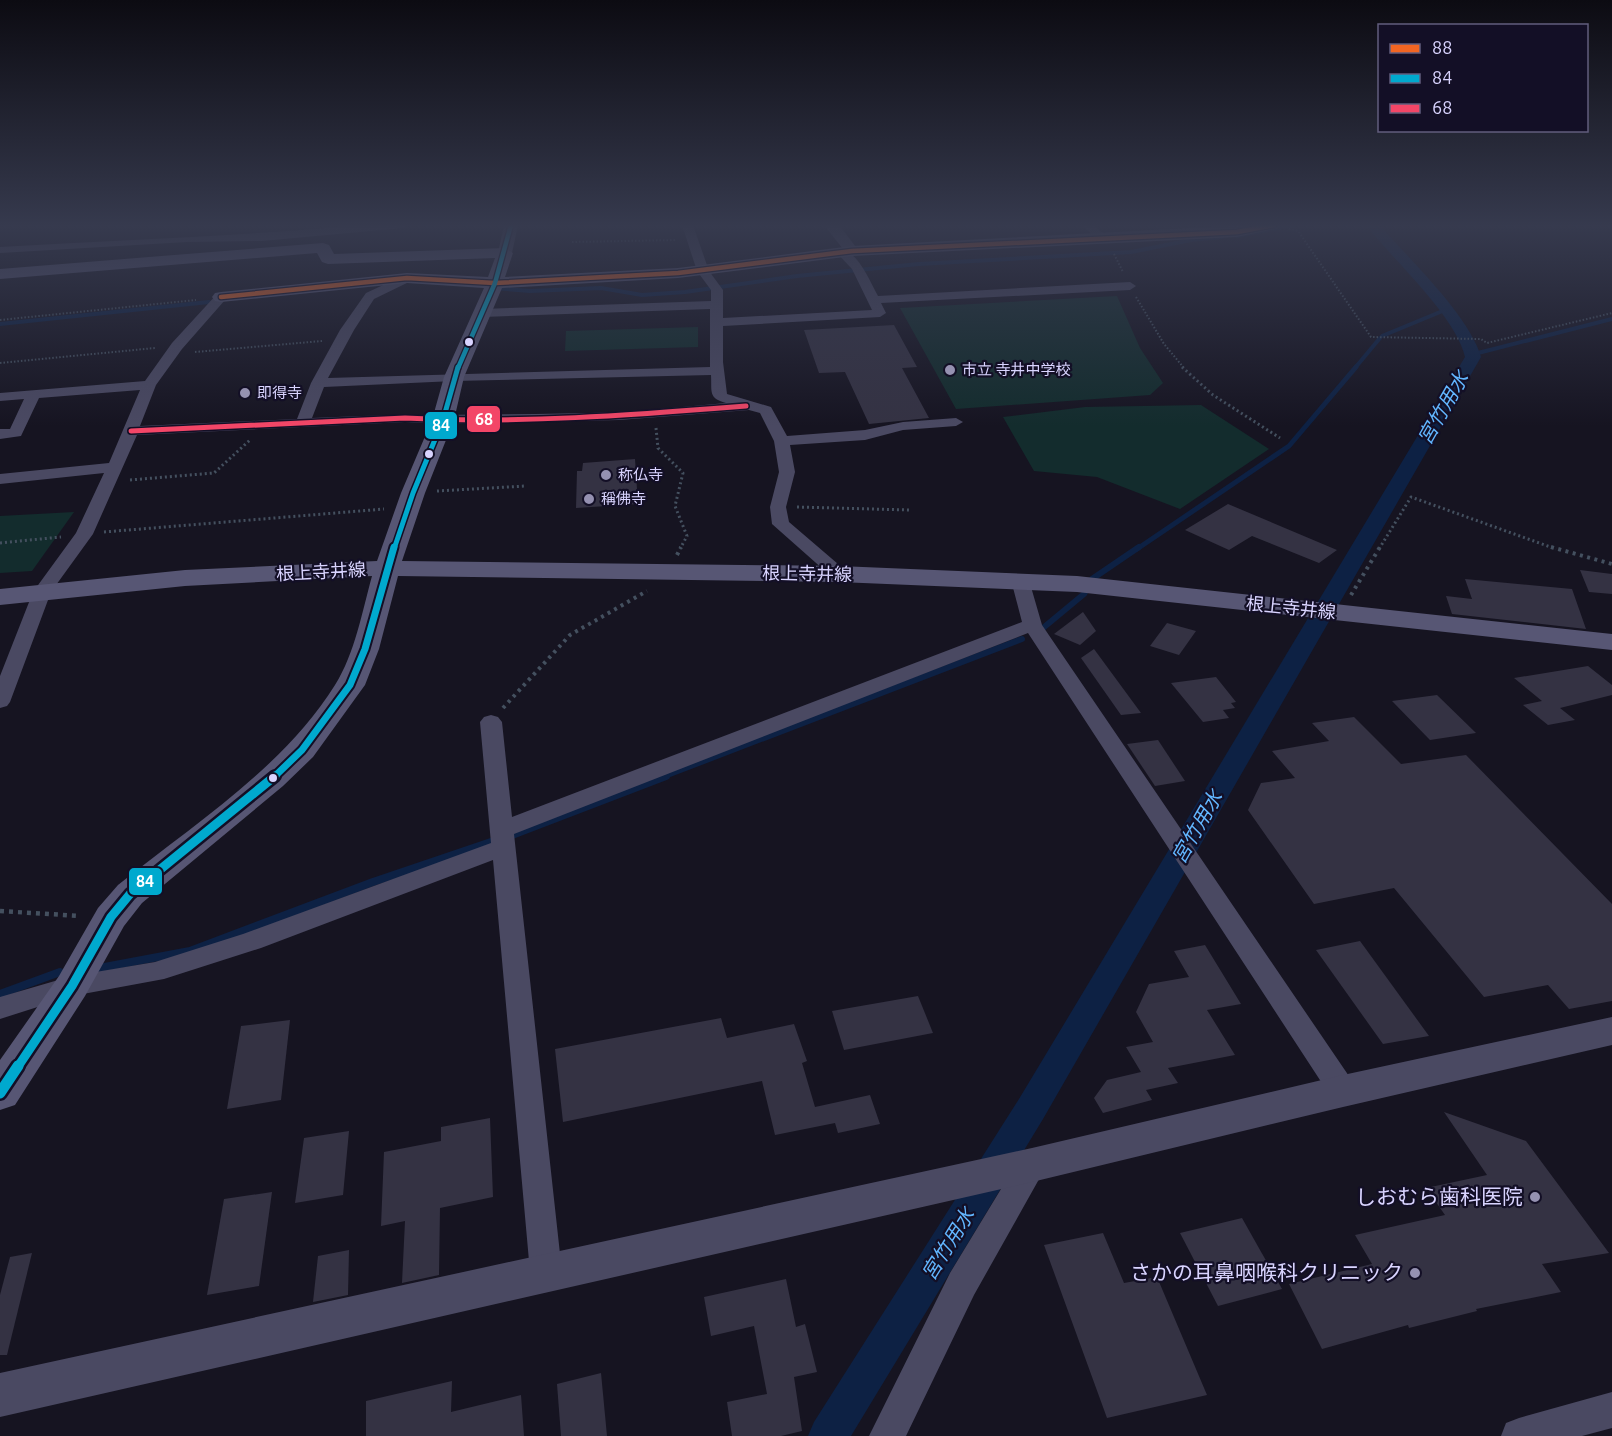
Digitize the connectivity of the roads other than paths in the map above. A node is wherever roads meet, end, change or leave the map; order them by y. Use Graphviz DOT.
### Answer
graph roads {
  1 [pos="225,292"];
  2 [pos="270,292"];
  3 [pos="378,292"];
  4 [pos="491,292"];
  5 [pos="715,292"];
  6 [pos="870,292"];
  7 [pos="1020,292"];
  8 [pos="221,297"];
  9 [pos="875,300"];
  10 [pos="717,305"];
  11 [pos="482,313"];
  12 [pos="717,322"];
  13 [pos="717,371"];
  14 [pos="454,377"];
  15 [pos="318,383"];
  16 [pos="149,385"];
  17 [pos="33,395"];
  18 [pos="0,398"];
  19 [pos="746,406"];
  20 [pos="443,420"];
  21 [pos="956,422"];
  22 [pos="303,423"];
  23 [pos="131,431"];
  24 [pos="0,434"];
  25 [pos="782,441"];
  26 [pos="111,474"];
  27 [pos="0,479"];
  28 [pos="387,568"];
  29 [pos="839,574"];
  30 [pos="1020,580"];
  31 [pos="42,592"];
  32 [pos="0,597"];
  33 [pos="1032,625"];
  34 [pos="1612,642"];
  35 [pos="0,702"];
  36 [pos="490,722"];
  37 [pos="503,838"];
  38 [pos="72,986"];
  39 [pos="0,1008"];
  40 [pos="1612,1032"];
  41 [pos="1344,1090"];
  42 [pos="0,1093"];
  43 [pos="1018,1167"];
  44 [pos="546,1272"];
  45 [pos="0,1395"];
  46 [pos="1612,1410"];
  47 [pos="887,1436"];
  48 [pos="1519,1436"];
  1 -- 8 [label="main road"];
  2 -- 8 [label="main road"];
  3 -- 15 [label="street"];
  4 -- 11 [label="main road"];
  5 -- 10 [label="street"];
  6 -- 9 [label="street"];
  7 -- 9 [label="street"];
  8 -- 16 [label="street"];
  9 -- 12 [label="street"];
  10 -- 11 [label="street"];
  10 -- 12 [label="street"];
  11 -- 14 [label="main road"];
  12 -- 13 [label="street"];
  13 -- 14 [label="street"];
  13 -- 19 [label="street"];
  14 -- 15 [label="street"];
  14 -- 20 [label="main road"];
  15 -- 22 [label="street"];
  16 -- 17 [label="street"];
  16 -- 23 [label="street"];
  17 -- 18 [label="street"];
  17 -- 24 [label="street"];
  19 -- 20 [label="street"];
  19 -- 25 [label="street"];
  20 -- 22 [label="street"];
  20 -- 28 [label="main road"];
  21 -- 25 [label="street"];
  22 -- 23 [label="street"];
  23 -- 26 [label="street"];
  25 -- 29 [label="street"];
  26 -- 27 [label="street"];
  26 -- 31 [label="street"];
  28 -- 29 [label="main road, 根上寺井線"];
  28 -- 31 [label="main road, 根上寺井線"];
  28 -- 38 [label="main road"];
  29 -- 30 [label="main road, 根上寺井線"];
  30 -- 33 [label="street"];
  30 -- 34 [label="main road, 根上寺井線"];
  31 -- 32 [label="main road, 根上寺井線"];
  31 -- 35 [label="street"];
  33 -- 37 [label="street"];
  33 -- 41 [label="street"];
  36 -- 37 [label="street"];
  37 -- 38 [label="street"];
  37 -- 44 [label="street"];
  38 -- 39 [label="street"];
  38 -- 42 [label="main road"];
  40 -- 41 [label="street"];
  41 -- 43 [label="street"];
  43 -- 44 [label="street"];
  43 -- 47 [label="street"];
  44 -- 45 [label="street"];
  46 -- 48 [label="street"];
}
